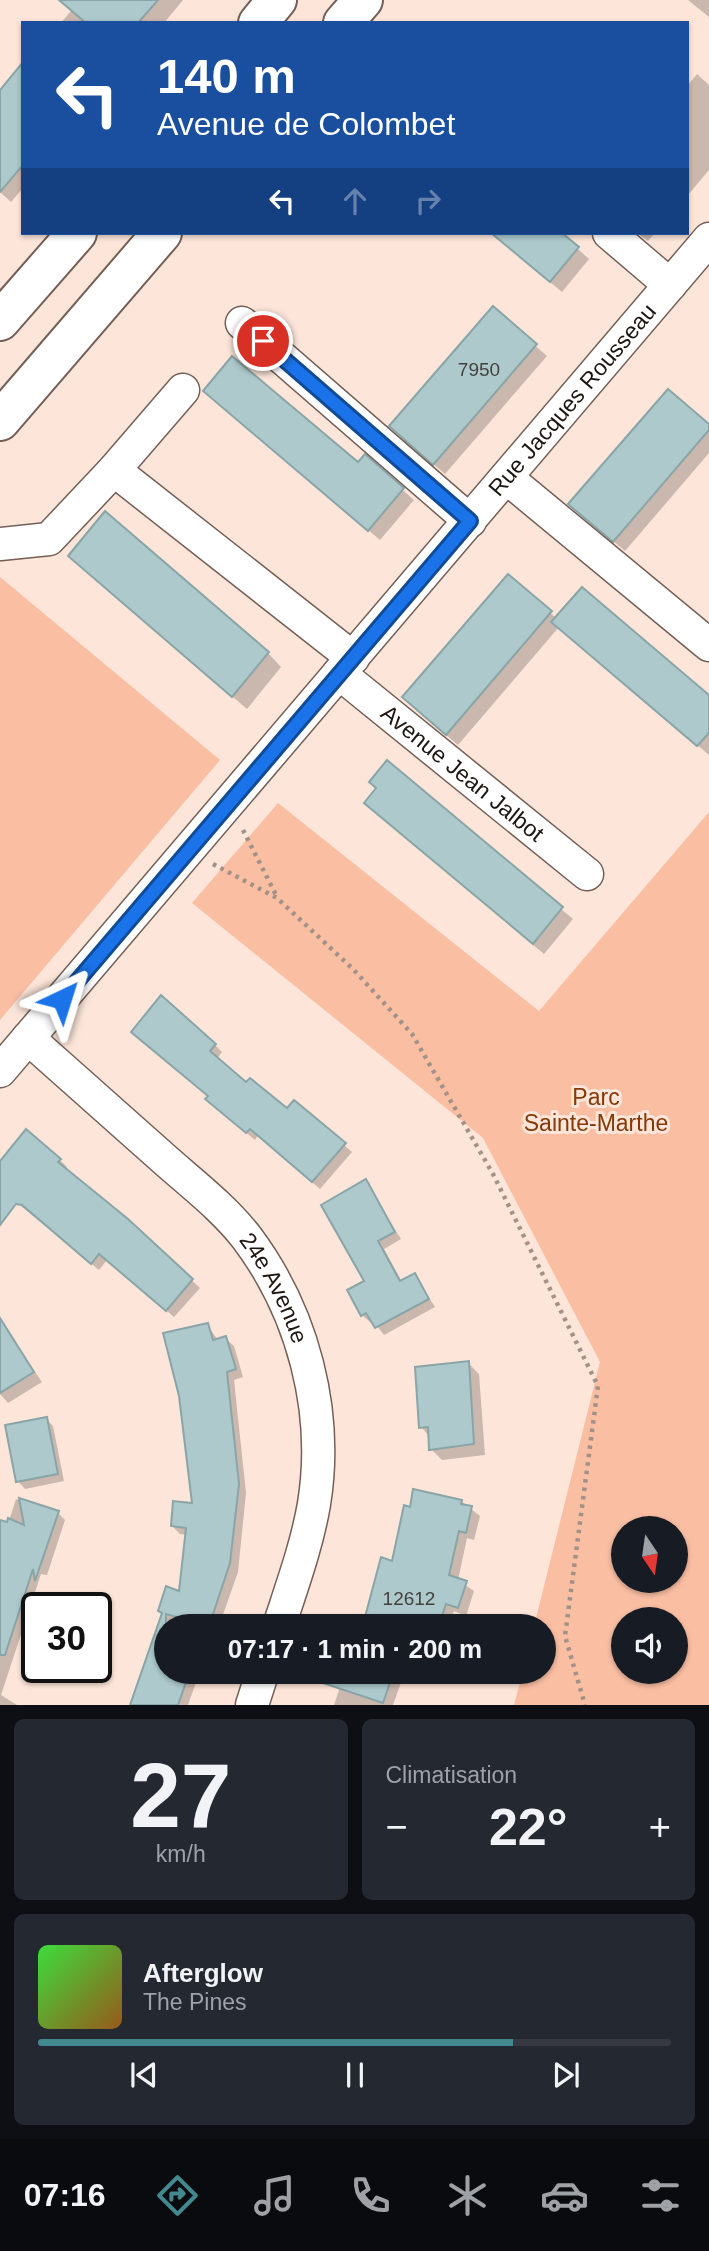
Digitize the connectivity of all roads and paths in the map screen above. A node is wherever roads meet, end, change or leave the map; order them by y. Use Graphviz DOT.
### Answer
graph roads {
  1 [pos="277,0"];
  2 [pos="363,0"];
  3 [pos="260,21"];
  4 [pos="346,21"];
  5 [pos="75,235"];
  6 [pos="160,235"];
  7 [pos="611,235"];
  8 [pos="705,252"];
  9 [pos="670,285"];
  10 [pos="0,321"];
  11 [pos="242,323"];
  12 [pos="183,390"];
  13 [pos="0,421"];
  14 [pos="114,470"];
  15 [pos="507,478"];
  16 [pos="470,521"];
  17 [pos="0,544"];
  18 [pos="709,645"];
  19 [pos="346,665"];
  20 [pos="229,803"];
  21 [pos="188,850"];
  22 [pos="587,874"];
  23 [pos="277,898"];
  24 [pos="28,1038"];
  25 [pos="0,1071"];
  26 [pos="282,1614"];
  27 [pos="259,1684"];
  28 [pos="252,1705"];
  29 [pos="585,1705"];
  1 -- 3 [label="main road"];
  2 -- 4 [label="main road"];
  5 -- 10 [label="main road"];
  6 -- 13 [label="main road"];
  7 -- 9 [label="street"];
  8 -- 9 [label="street, Rue Jacques Rousseau"];
  9 -- 15 [label="street, Rue Jacques Rousseau"];
  11 -- 16 [label="street"];
  12 -- 14 [label="street"];
  14 -- 17 [label="street"];
  14 -- 19 [label="street, Avenue Jean Jalbot"];
  15 -- 16 [label="street, Rue Jacques Rousseau"];
  15 -- 18 [label="street"];
  16 -- 19 [label="street, Rue Jacques Rousseau"];
  19 -- 20 [label="street, Rue Jacques Rousseau"];
  19 -- 22 [label="street, Avenue Jean Jalbot"];
  20 -- 21 [label="street, Rue Jacques Rousseau"];
  20 -- 23 [label="path"];
  21 -- 23 [label="path"];
  21 -- 24 [label="street, Rue Jacques Rousseau"];
  23 -- 29 [label="path"];
  24 -- 25 [label="street, Rue Jacques Rousseau"];
  24 -- 26 [label="street, 24e Avenue"];
  27 -- 28 [label="street"];
}
